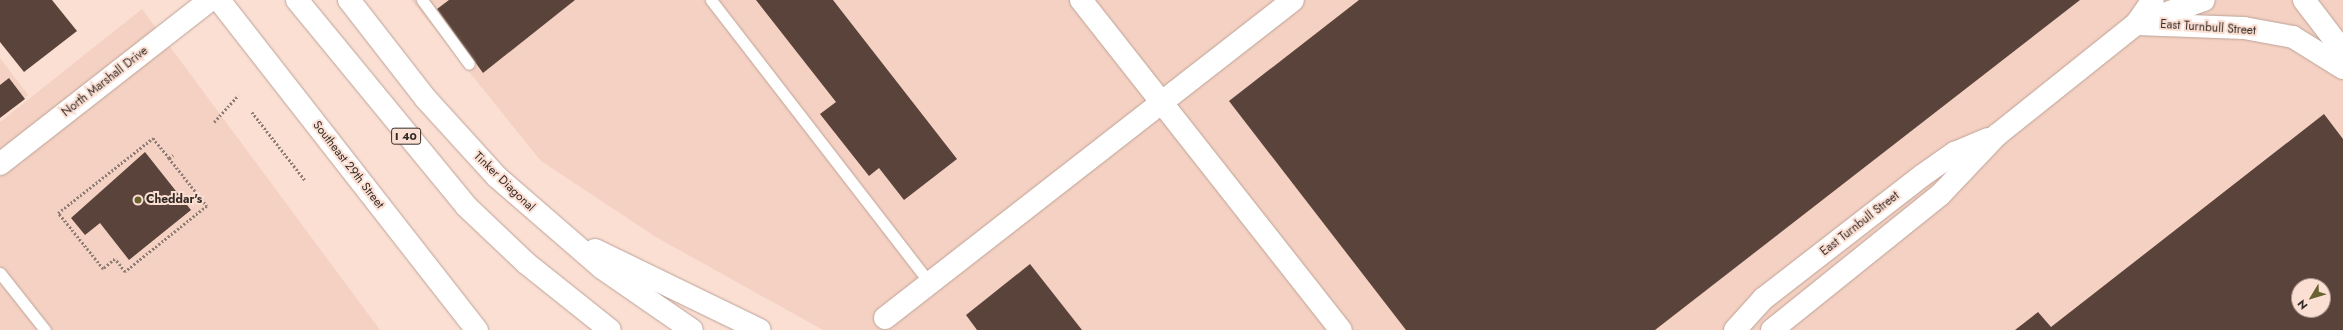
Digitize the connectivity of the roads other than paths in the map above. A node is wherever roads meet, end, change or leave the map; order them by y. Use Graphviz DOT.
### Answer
graph roads {
  1 [pos="210,0"];
  2 [pos="219,0"];
  3 [pos="297,0"];
  4 [pos="349,0"];
  5 [pos="422,0"];
  6 [pos="711,0"];
  7 [pos="1081,0"];
  8 [pos="1293,0"];
  9 [pos="2143,0"];
  10 [pos="2153,0"];
  11 [pos="2204,0"];
  12 [pos="2304,0"];
  13 [pos="2136,24"];
  14 [pos="2343,51"];
  15 [pos="469,64"];
  16 [pos="2343,68"];
  17 [pos="1162,103"];
  18 [pos="1996,135"];
  19 [pos="0,164"];
  20 [pos="556,231"];
  21 [pos="526,263"];
  22 [pos="0,273"];
  23 [pos="930,283"];
  24 [pos="885,318"];
  25 [pos="468,327"];
  26 [pos="45,330"];
  27 [pos="586,330"];
  28 [pos="610,330"];
  29 [pos="692,330"];
  30 [pos="760,330"];
  31 [pos="1341,330"];
  32 [pos="1735,330"];
  33 [pos="1772,330"];
  1 -- 19 [label="main road, North Marshall Drive"];
  2 -- 25 [label="main road, Southeast 29th Street"];
  3 -- 21 [label="main road, I 40"];
  4 -- 20 [label="main road, Tinker Diagonal"];
  5 -- 15 [label="lane"];
  6 -- 23 [label="lane"];
  7 -- 17 [label="main road"];
  8 -- 17 [label="main road"];
  9 -- 13 [label="main road"];
  10 -- 13 [label="main road, East Turnbull Street"];
  11 -- 13 [label="main road, East Turnbull Street"];
  12 -- 14 [label="main road"];
  13 -- 16 [label="main road, East Turnbull Street"];
  13 -- 18 [label="main road, East Turnbull Street"];
  17 -- 23 [label="main road"];
  17 -- 31 [label="main road"];
  18 -- 32 [label="main road, East Turnbull Street"];
  18 -- 33 [label="main road, East Turnbull Street"];
  20 -- 29 [label="main road, Tinker Diagonal"];
  20 -- 30 [label="main road"];
  21 -- 27 [label="main road"];
  21 -- 28 [label="main road, I 40"];
  22 -- 26 [label="lane"];
  23 -- 24 [label="main road"];
}
